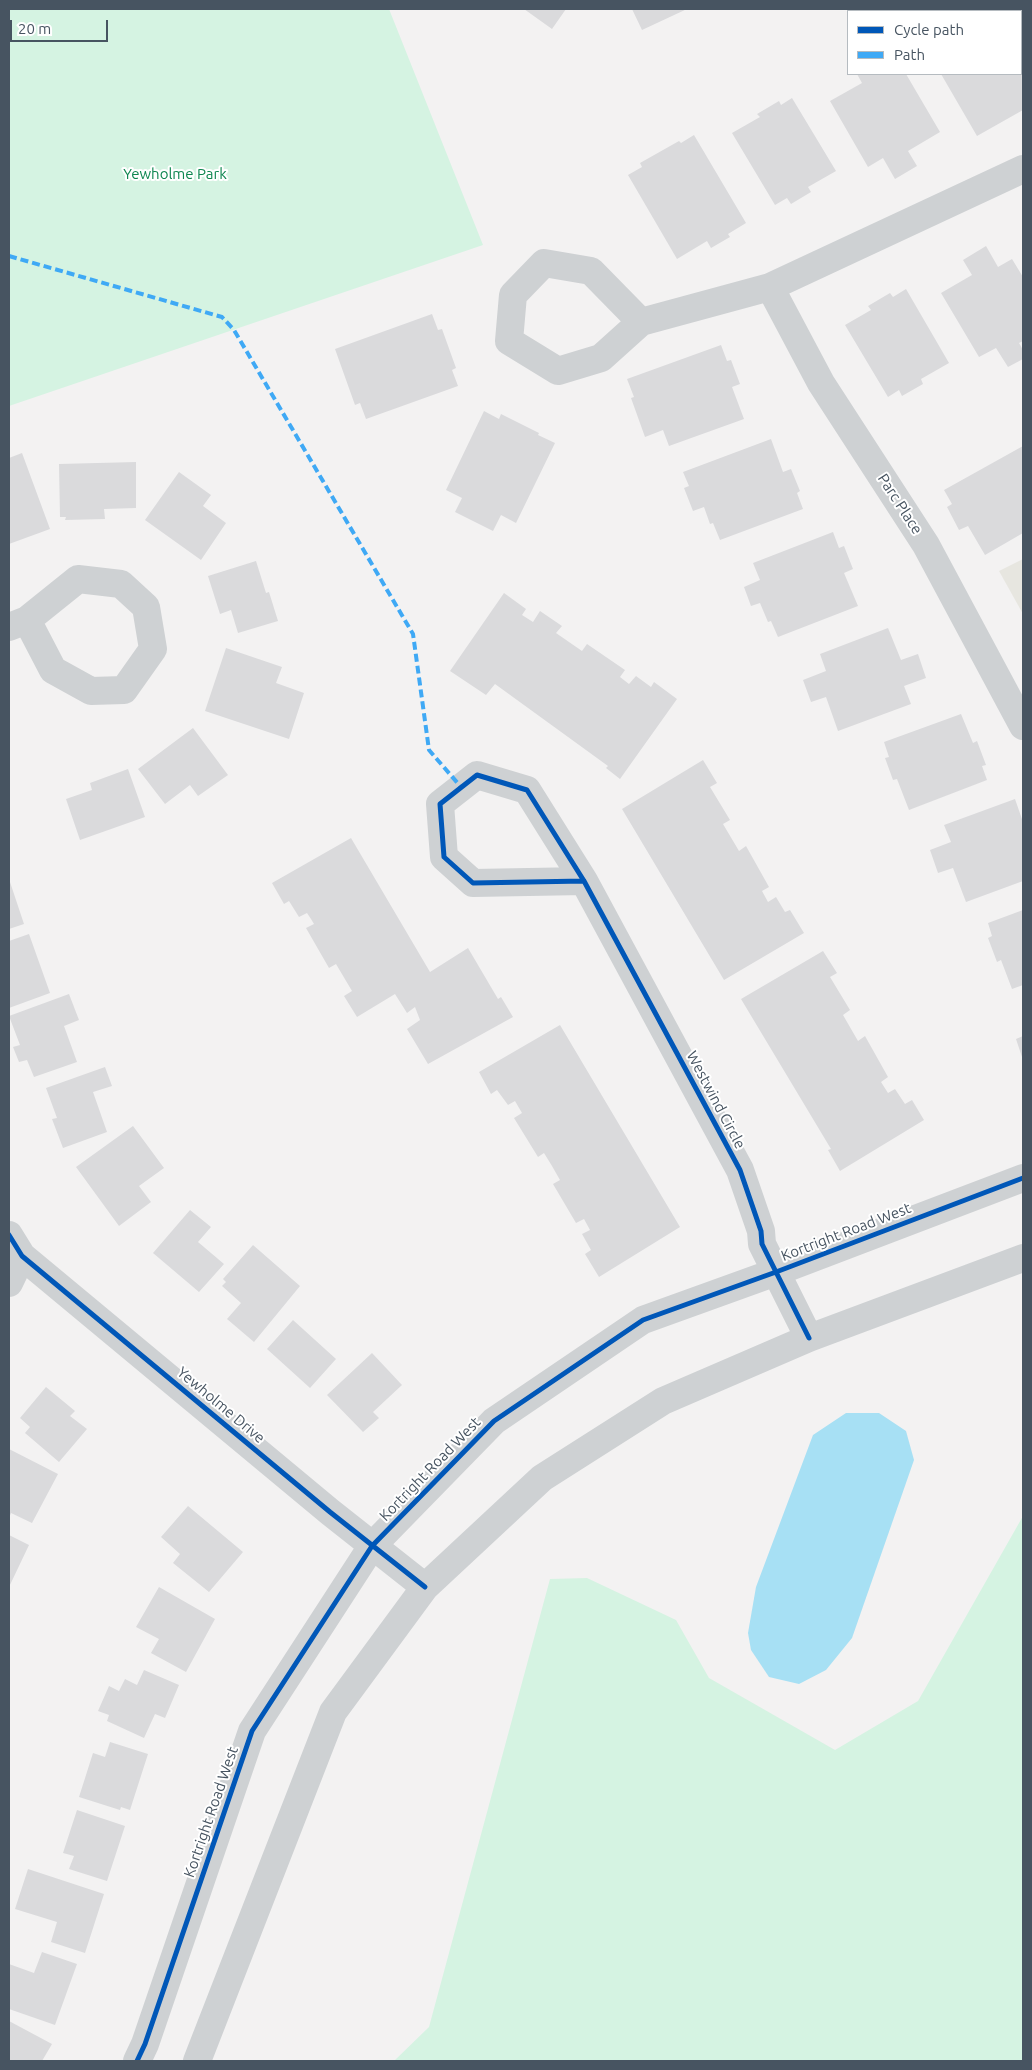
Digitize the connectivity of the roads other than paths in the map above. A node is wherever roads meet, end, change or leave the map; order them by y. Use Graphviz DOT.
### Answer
graph roads {
  1 [pos="1023,169"];
  2 [pos="770,286"];
  3 [pos="641,322"];
  4 [pos="18,623"];
  5 [pos="1023,726"];
  6 [pos="584,881"];
  7 [pos="1023,1178"];
  8 [pos="15,1246"];
  9 [pos="1023,1258"];
  10 [pos="776,1272"];
  11 [pos="9,1283"];
  12 [pos="808,1338"];
  13 [pos="372,1546"];
  14 [pos="425,1587"];
  15 [pos="137,2061"];
  16 [pos="197,2061"];
  1 -- 2 [label="street"];
  2 -- 3 [label="street"];
  2 -- 5 [label="street, Parc Place"];
  3 -- 3 [label="street"];
  4 -- 4 [label="street"];
  6 -- 6 [label="street, Westwind Circle"];
  6 -- 10 [label="street, Westwind Circle"];
  7 -- 10 [label="street, Kortright Road West"];
  8 -- 11 [label="street"];
  8 -- 13 [label="street, Yewholme Drive"];
  9 -- 12 [label="street"];
  10 -- 12 [label="street, Westwind Circle"];
  10 -- 13 [label="street, Kortright Road West"];
  12 -- 14 [label="street"];
  13 -- 14 [label="street, Yewholme Drive"];
  13 -- 15 [label="street, Kortright Road West"];
  14 -- 16 [label="street"];
}
